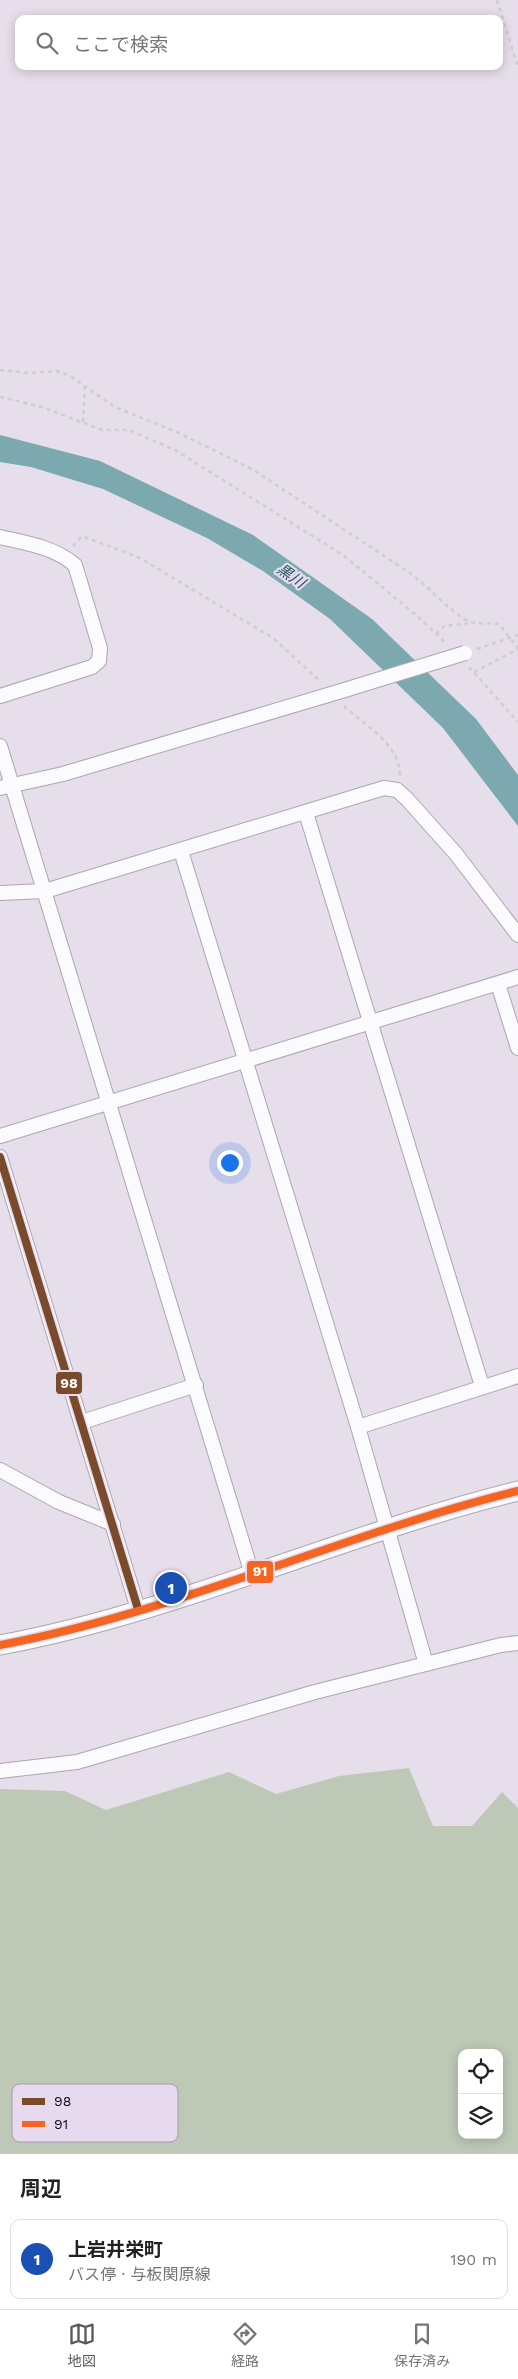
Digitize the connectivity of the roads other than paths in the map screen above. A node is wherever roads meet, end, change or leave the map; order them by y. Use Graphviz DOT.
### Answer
graph roads {
  1 [pos="0,537"];
  2 [pos="464,657"];
  3 [pos="0,696"];
  4 [pos="0,746"];
  5 [pos="6,787"];
  6 [pos="306,813"];
  7 [pos="181,851"];
  8 [pos="45,891"];
  9 [pos="0,893"];
  10 [pos="518,936"];
  11 [pos="518,977"];
  12 [pos="498,984"];
  13 [pos="372,1021"];
  14 [pos="518,1048"];
  15 [pos="244,1061"];
  16 [pos="108,1102"];
  17 [pos="0,1136"];
  18 [pos="0,1157"];
  19 [pos="518,1376"];
  20 [pos="196,1385"];
  21 [pos="482,1386"];
  22 [pos="82,1422"];
  23 [pos="358,1427"];
  24 [pos="0,1470"];
  25 [pos="518,1491"];
  26 [pos="112,1524"];
  27 [pos="389,1529"];
  28 [pos="252,1574"];
  29 [pos="138,1609"];
  30 [pos="518,1643"];
  31 [pos="0,1645"];
  32 [pos="426,1664"];
  33 [pos="0,1771"];
  1 -- 3 [label="street"];
  2 -- 5 [label="street, bridge"];
  4 -- 5 [label="street"];
  5 -- 8 [label="street"];
  6 -- 7 [label="street"];
  6 -- 10 [label="street"];
  6 -- 13 [label="street"];
  7 -- 8 [label="street"];
  7 -- 15 [label="street"];
  8 -- 9 [label="street"];
  8 -- 16 [label="street"];
  11 -- 12 [label="street"];
  12 -- 13 [label="street"];
  12 -- 14 [label="street"];
  13 -- 15 [label="street"];
  13 -- 21 [label="street"];
  15 -- 16 [label="street"];
  15 -- 23 [label="street"];
  16 -- 17 [label="street"];
  16 -- 20 [label="street"];
  18 -- 22 [label="street"];
  19 -- 21 [label="street"];
  20 -- 22 [label="street"];
  20 -- 28 [label="street"];
  21 -- 23 [label="street"];
  22 -- 26 [label="street"];
  23 -- 27 [label="street"];
  24 -- 26 [label="street"];
  25 -- 27 [label="main road"];
  26 -- 29 [label="street"];
  27 -- 28 [label="main road"];
  27 -- 32 [label="street"];
  28 -- 29 [label="main road"];
  29 -- 31 [label="main road"];
  30 -- 32 [label="street"];
  32 -- 33 [label="street"];
}
